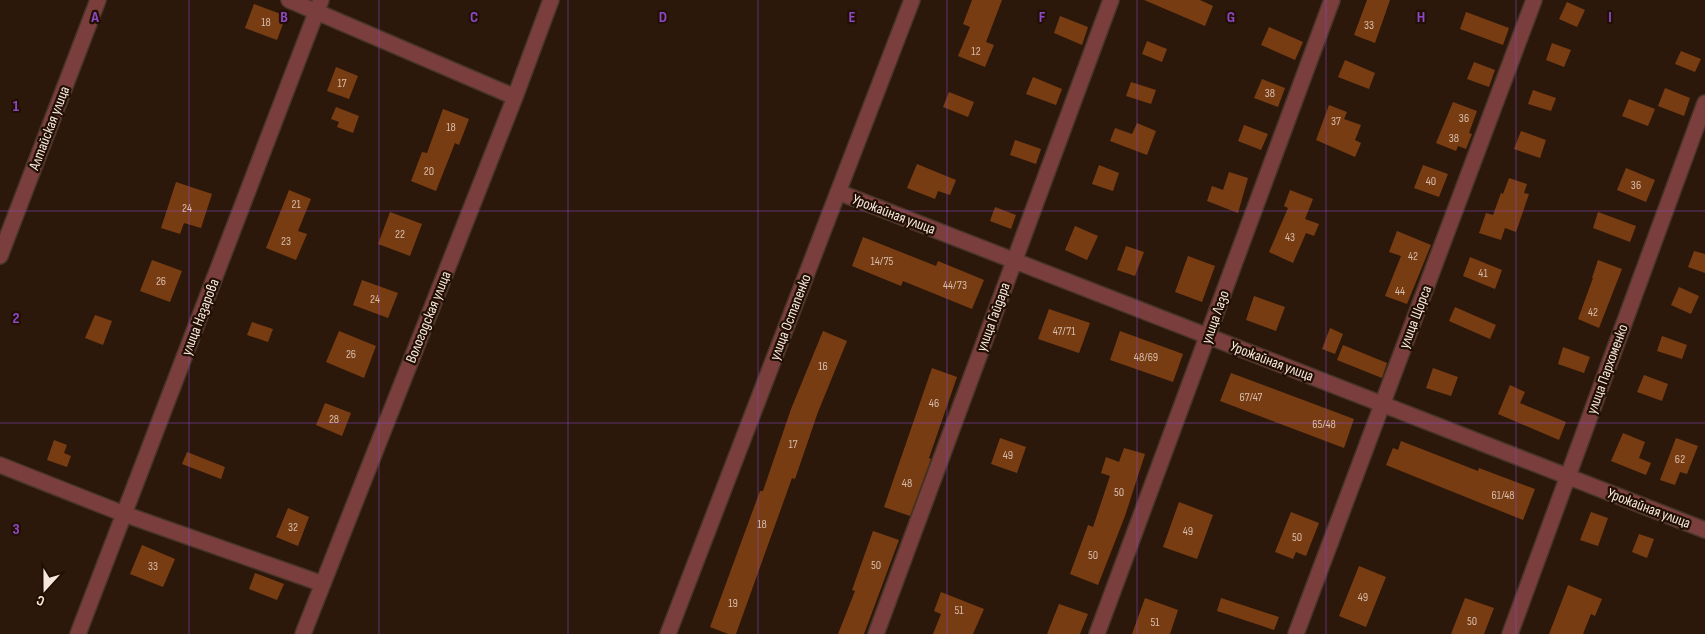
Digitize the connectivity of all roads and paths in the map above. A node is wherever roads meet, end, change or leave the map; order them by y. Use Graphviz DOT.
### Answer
graph roads {
  1 [pos="98,0"];
  2 [pos="289,0"];
  3 [pos="552,0"];
  4 [pos="912,0"];
  5 [pos="1111,0"];
  6 [pos="1332,0"];
  7 [pos="1534,0"];
  8 [pos="319,6"];
  9 [pos="515,96"];
  10 [pos="1705,103"];
  11 [pos="838,192"];
  12 [pos="0,256"];
  13 [pos="1014,261"];
  14 [pos="1208,336"];
  15 [pos="1382,404"];
  16 [pos="0,465"];
  17 [pos="1568,476"];
  18 [pos="124,514"];
  19 [pos="1705,530"];
  20 [pos="323,584"];
  21 [pos="78,634"];
  22 [pos="303,634"];
  23 [pos="668,634"];
  24 [pos="876,634"];
  25 [pos="1097,634"];
  26 [pos="1296,634"];
  27 [pos="1510,634"];
  1 -- 12 [label="street, Алтайская улица"];
  2 -- 8 [label="street"];
  3 -- 9 [label="street, Вологодская улица"];
  4 -- 11 [label="street, улица Остапенко"];
  5 -- 13 [label="street, улица Гайдара"];
  6 -- 14 [label="street, улица Лазо"];
  7 -- 15 [label="street, улица Щорса"];
  8 -- 9 [label="street"];
  8 -- 18 [label="street, улица Назарова"];
  9 -- 20 [label="street, Вологодская улица"];
  10 -- 17 [label="street, улица Пархоменко"];
  11 -- 13 [label="street, Урожайная улица"];
  11 -- 23 [label="street, улица Остапенко"];
  13 -- 14 [label="street, Урожайная улица"];
  13 -- 24 [label="street, улица Гайдара"];
  14 -- 15 [label="street, Урожайная улица"];
  14 -- 25 [label="street, улица Лазо"];
  15 -- 17 [label="street, Урожайная улица"];
  15 -- 26 [label="street, улица Щорса"];
  16 -- 18 [label="street"];
  17 -- 19 [label="street, Урожайная улица"];
  17 -- 27 [label="street, улица Пархоменко"];
  18 -- 20 [label="street"];
  18 -- 21 [label="street, улица Назарова"];
  20 -- 22 [label="street, Вологодская улица"];
}
